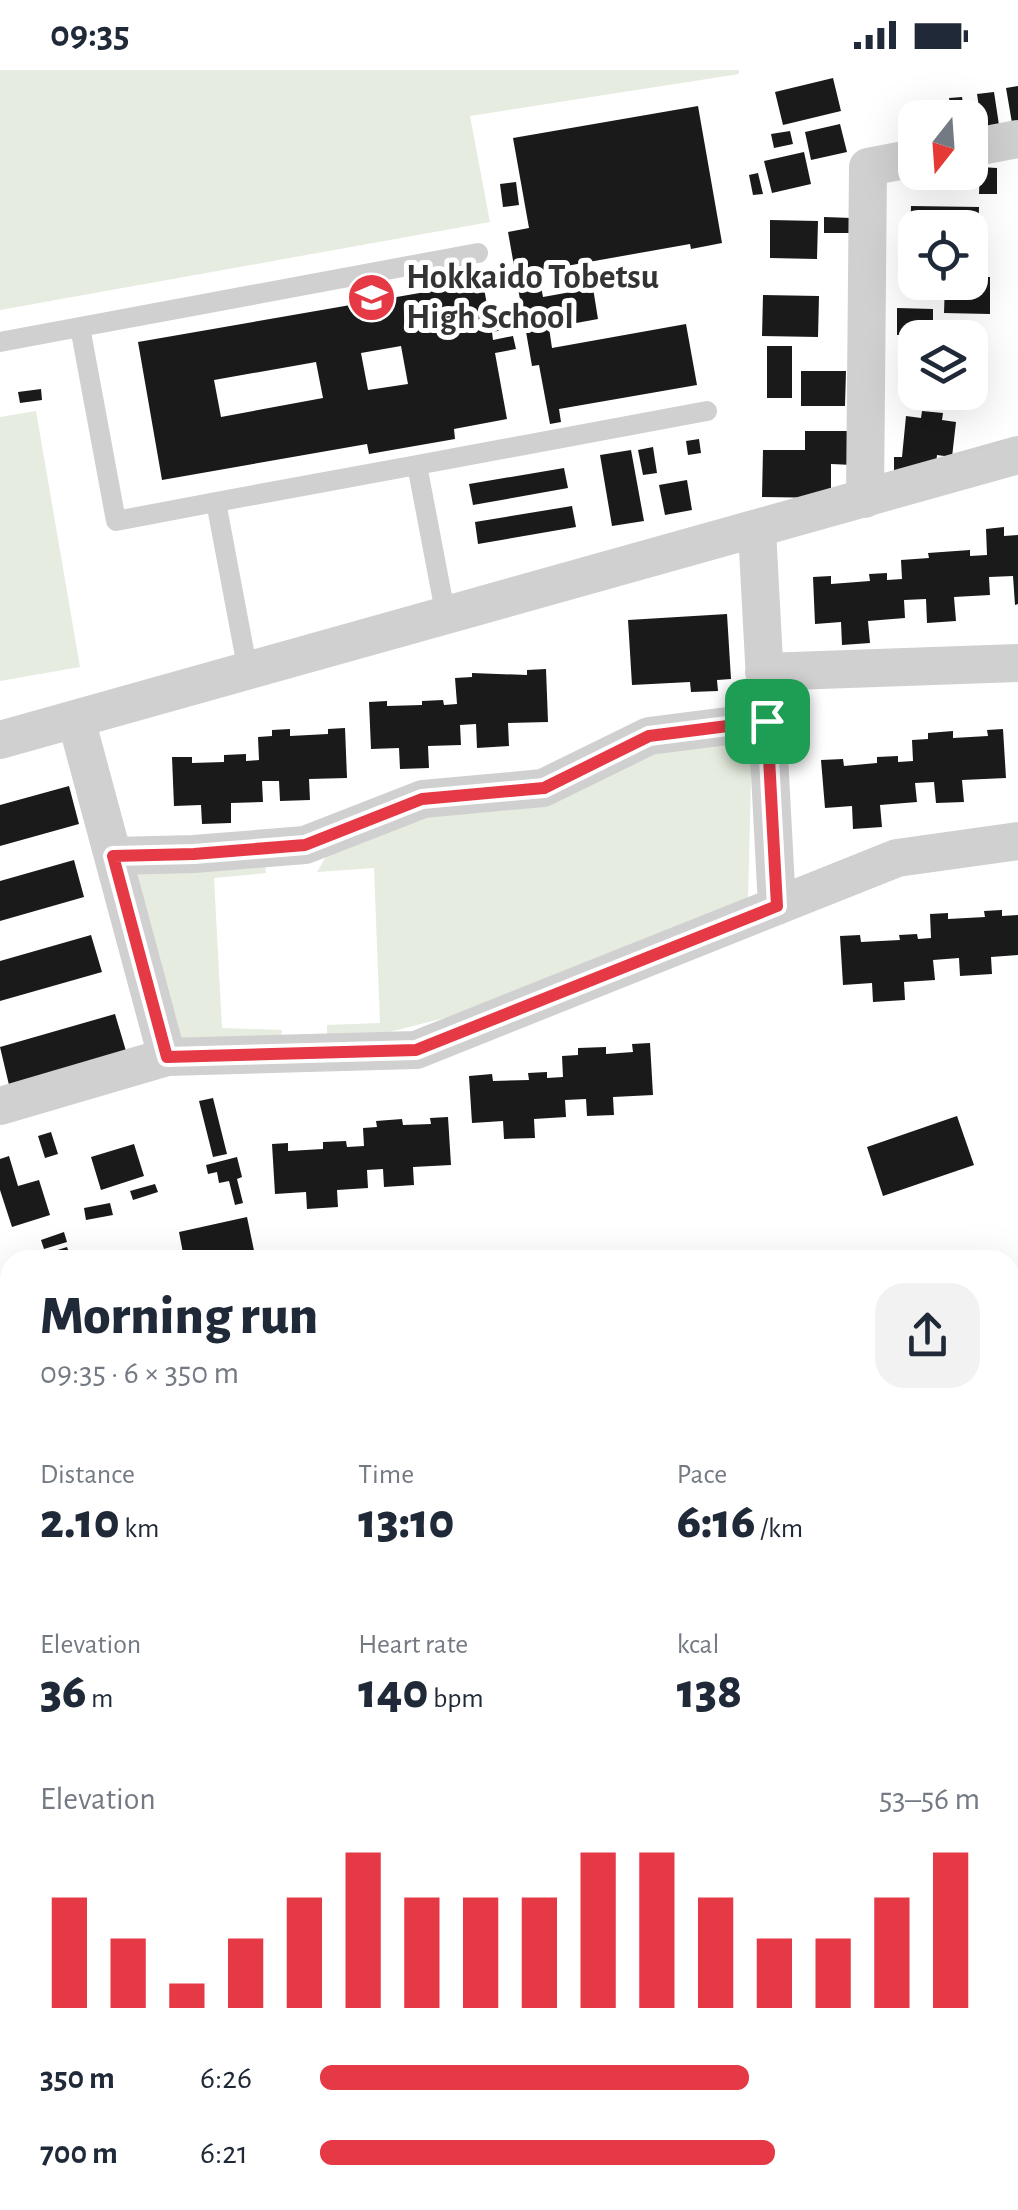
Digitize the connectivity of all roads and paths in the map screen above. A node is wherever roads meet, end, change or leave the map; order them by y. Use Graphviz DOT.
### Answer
graph roads {
  1 [pos="1018,139"];
  2 [pos="988,145"];
  3 [pos="898,161"];
  4 [pos="478,253"];
  5 [pos="80,327"];
  6 [pos="0,342"];
  7 [pos="706,411"];
  8 [pos="1018,455"];
  9 [pos="417,465"];
  10 [pos="864,500"];
  11 [pos="216,502"];
  12 [pos="757,530"];
  13 [pos="446,617"];
  14 [pos="1018,663"];
  15 [pos="248,672"];
  16 [pos="764,672"];
  17 [pos="76,719"];
  18 [pos="767,721"];
  19 [pos="0,740"];
  20 [pos="1018,841"];
  21 [pos="113,856"];
  22 [pos="777,906"];
  23 [pos="167,1057"];
  24 [pos="0,1106"];
  1 -- 2 [label="street"];
  3 -- 10 [label="street"];
  4 -- 5 [label="lane"];
  5 -- 6 [label="lane"];
  5 -- 11 [label="lane"];
  7 -- 9 [label="lane"];
  8 -- 10 [label="street"];
  9 -- 11 [label="lane"];
  9 -- 13 [label="lane"];
  10 -- 12 [label="street"];
  11 -- 15 [label="lane"];
  12 -- 13 [label="street"];
  12 -- 16 [label="street"];
  13 -- 15 [label="street"];
  14 -- 16 [label="street"];
  15 -- 17 [label="street"];
  16 -- 18 [label="street"];
  17 -- 19 [label="street"];
  17 -- 21 [label="street"];
  18 -- 21 [label="street"];
  18 -- 22 [label="street"];
  20 -- 22 [label="street"];
  21 -- 23 [label="street"];
  22 -- 23 [label="street"];
  23 -- 24 [label="street"];
}
